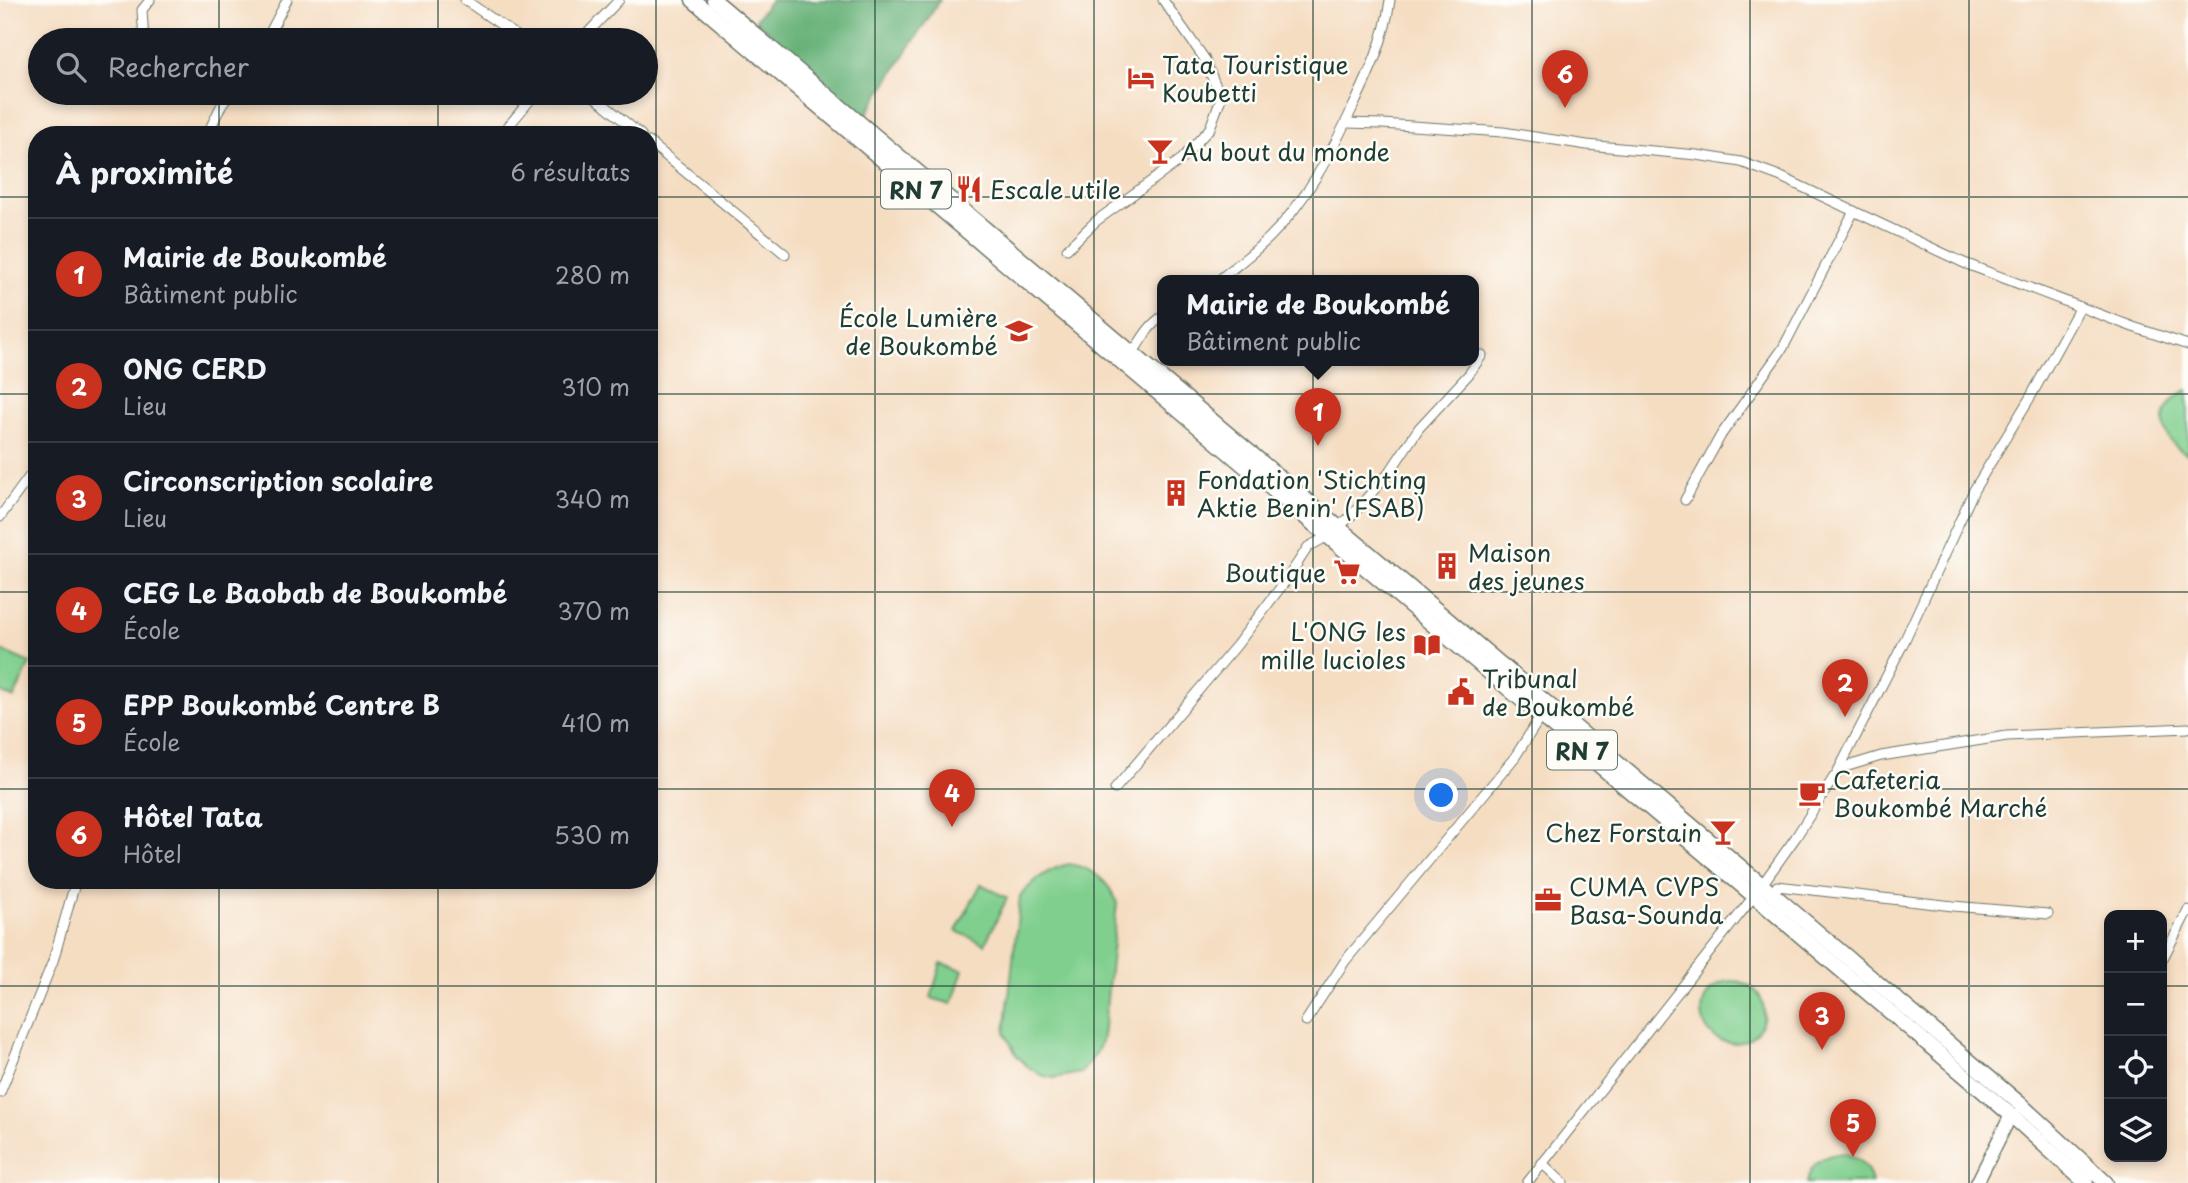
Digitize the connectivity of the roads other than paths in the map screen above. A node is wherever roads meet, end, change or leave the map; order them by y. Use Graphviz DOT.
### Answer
graph roads {
  1 [pos="150,0"];
  2 [pos="287,0"];
  3 [pos="465,0"];
  4 [pos="619,0"];
  5 [pos="693,0"];
  6 [pos="714,0"];
  7 [pos="1163,0"];
  8 [pos="1390,0"];
  9 [pos="143,28"];
  10 [pos="272,28"];
  11 [pos="506,28"];
  12 [pos="592,28"];
  13 [pos="223,105"];
  14 [pos="526,105"];
  15 [pos="604,105"];
  16 [pos="1346,124"];
  17 [pos="211,126"];
  18 [pos="508,126"];
  19 [pos="629,126"];
  20 [pos="658,149"];
  21 [pos="1854,211"];
  22 [pos="1067,248"];
  23 [pos="785,254"];
  24 [pos="1225,275"];
  25 [pos="2080,307"];
  26 [pos="1157,320"];
  27 [pos="2188,345"];
  28 [pos="1133,353"];
  29 [pos="1482,355"];
  30 [pos="1479,359"];
  31 [pos="1474,366"];
  32 [pos="1150,376"];
  33 [pos="28,478"];
  34 [pos="1685,500"];
  35 [pos="0,517"];
  36 [pos="1333,532"];
  37 [pos="1541,716"];
  38 [pos="2188,728"];
  39 [pos="1834,777"];
  40 [pos="1115,789"];
  41 [pos="73,889"];
  42 [pos="1765,889"];
  43 [pos="2188,910"];
  44 [pos="2048,914"];
  45 [pos="2167,950"];
  46 [pos="1306,1021"];
  47 [pos="0,1093"];
  48 [pos="2011,1115"];
  49 [pos="1542,1163"];
  50 [pos="1527,1183"];
  51 [pos="1563,1183"];
  52 [pos="1977,1183"];
  53 [pos="2086,1183"];
  54 [pos="2106,1183"];
  1 -- 9 [label="street"];
  2 -- 10 [label="street"];
  3 -- 11 [label="street"];
  4 -- 12 [label="street"];
  5 -- 32 [label="main road, RN 7"];
  6 -- 28 [label="main road, RN 7"];
  7 -- 22 [label="street"];
  8 -- 16 [label="street"];
  13 -- 17 [label="street"];
  14 -- 18 [label="street"];
  15 -- 19 [label="street"];
  16 -- 21 [label="street"];
  16 -- 24 [label="street"];
  20 -- 23 [label="street"];
  21 -- 25 [label="street"];
  21 -- 34 [label="street"];
  25 -- 27 [label="street"];
  25 -- 39 [label="street"];
  26 -- 28 [label="street"];
  28 -- 32 [label="main road, RN 7"];
  29 -- 30 [label="street"];
  31 -- 36 [label="street"];
  32 -- 36 [label="main road, RN 7"];
  33 -- 35 [label="street"];
  36 -- 37 [label="main road, RN 7"];
  36 -- 40 [label="street"];
  36 -- 42 [label="main road, RN 7"];
  37 -- 42 [label="main road, RN 7"];
  37 -- 46 [label="street"];
  38 -- 39 [label="street"];
  39 -- 42 [label="street"];
  41 -- 47 [label="street"];
  42 -- 44 [label="street"];
  42 -- 48 [label="main road, RN 7"];
  42 -- 49 [label="street"];
  42 -- 54 [label="main road, RN 7"];
  43 -- 45 [label="street"];
  48 -- 52 [label="street"];
  48 -- 53 [label="main road, RN 7"];
  49 -- 50 [label="street"];
  49 -- 51 [label="street"];
}
